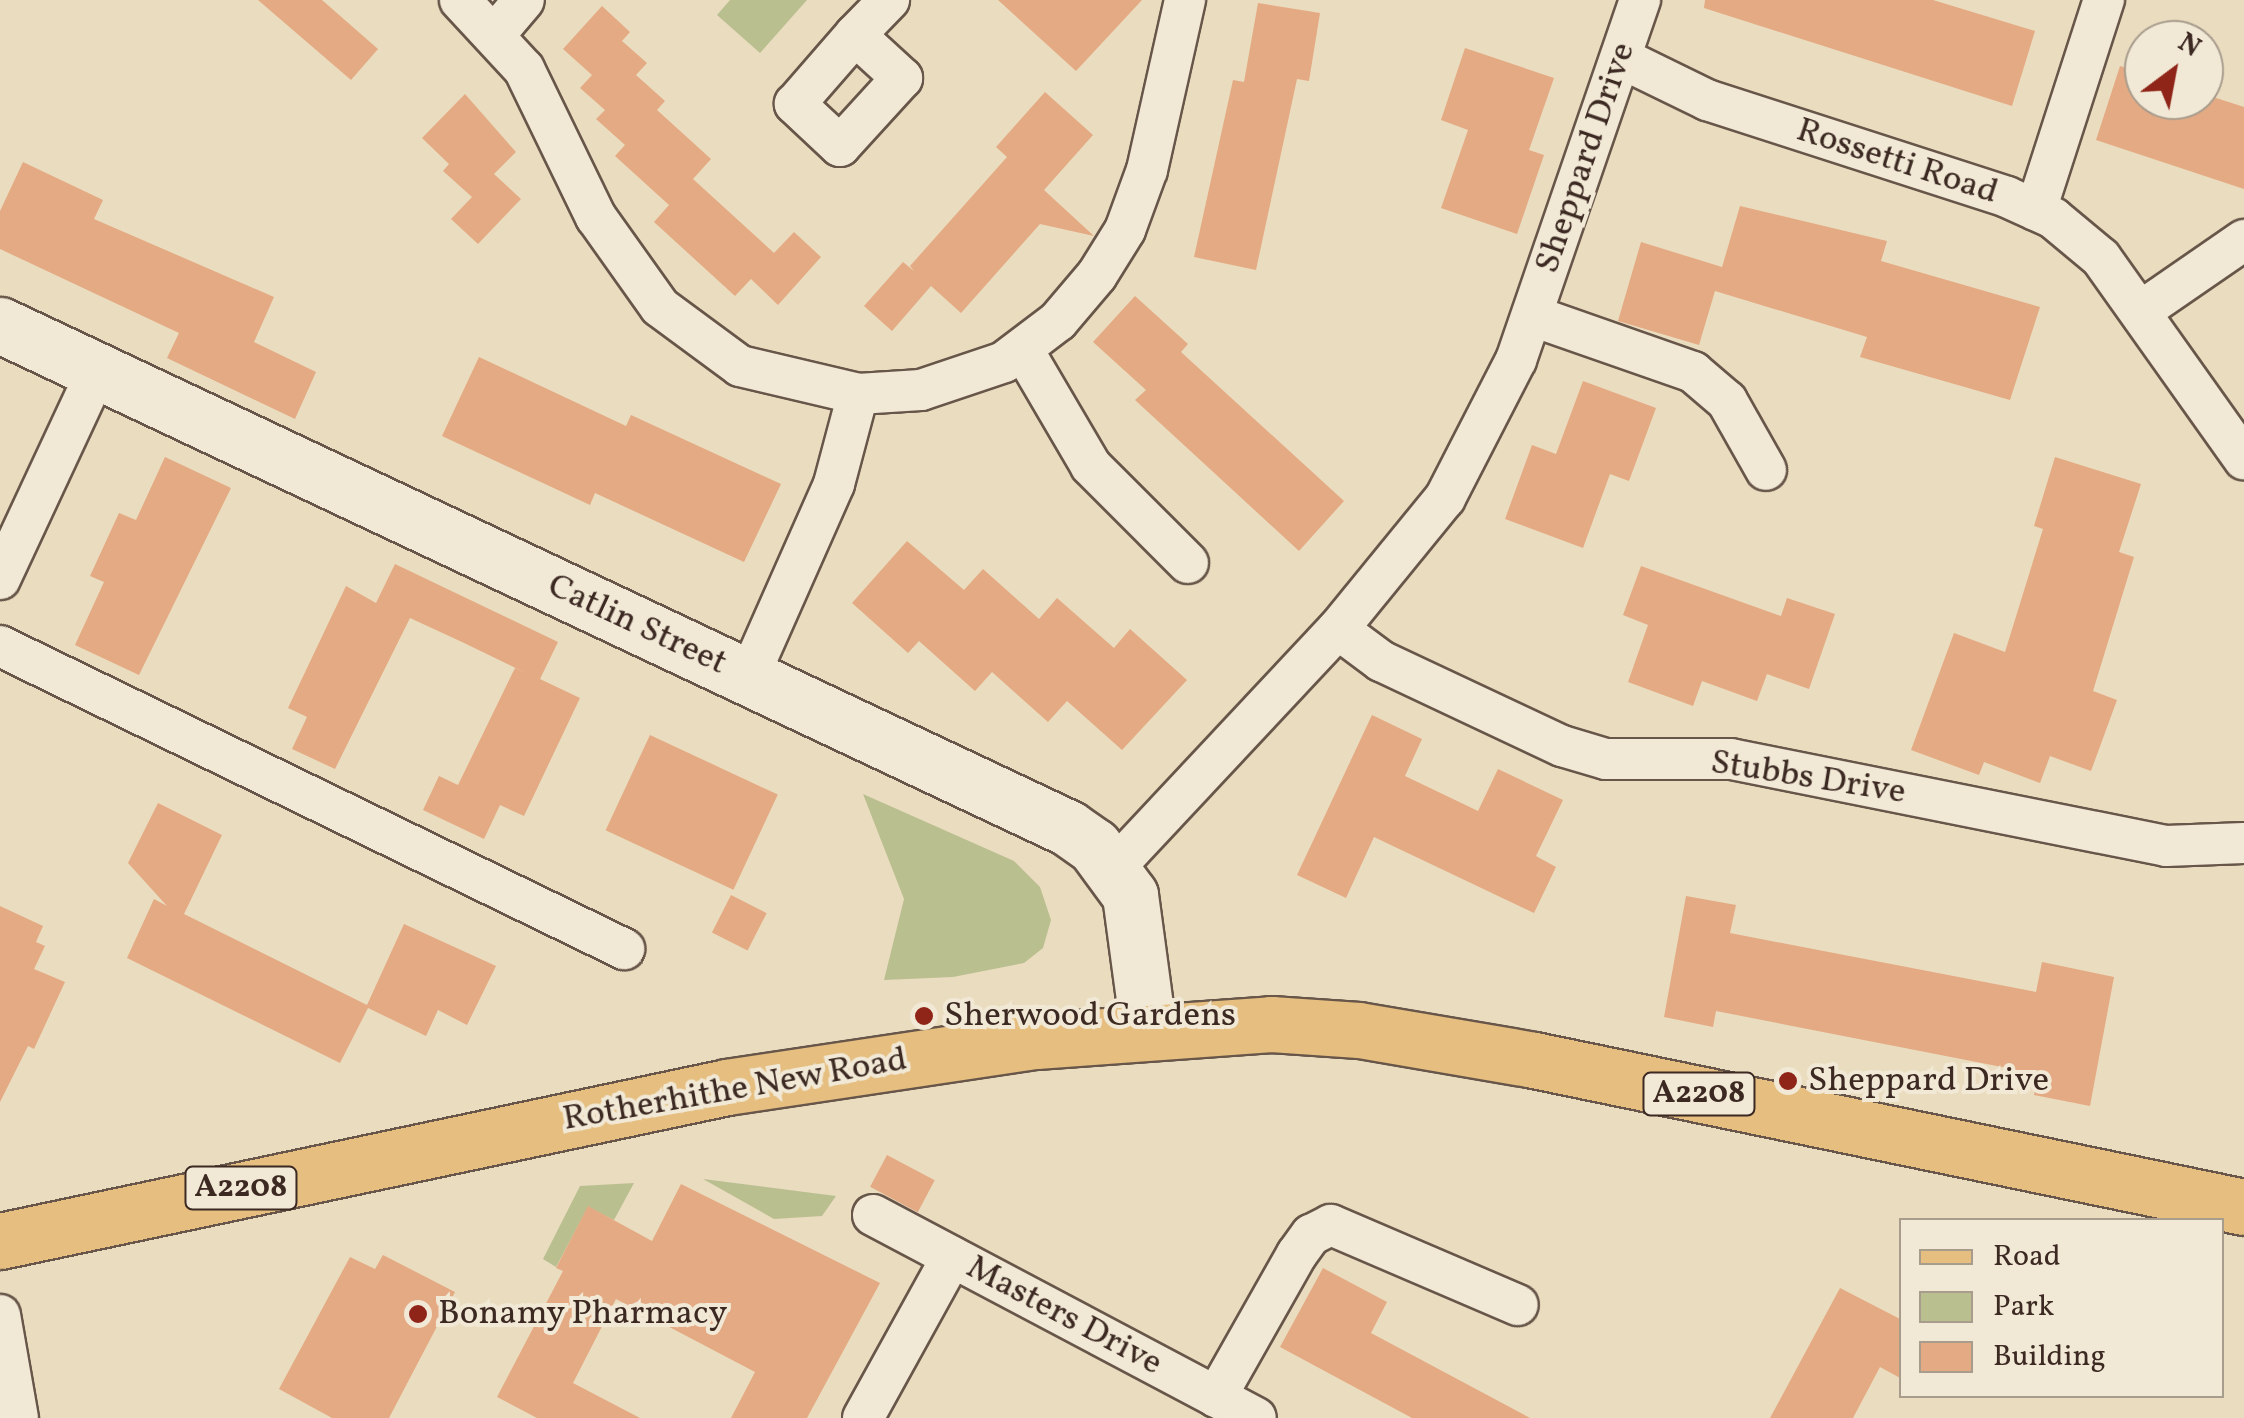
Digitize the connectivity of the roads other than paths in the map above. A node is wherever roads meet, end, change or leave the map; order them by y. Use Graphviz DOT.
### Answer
graph roads {
  1 [pos="460,0"];
  2 [pos="524,0"];
  3 [pos="889,0"];
  4 [pos="1185,0"];
  5 [pos="1640,0"];
  6 [pos="2104,0"];
  7 [pos="496,32"];
  8 [pos="855,35"];
  9 [pos="1621,58"];
  10 [pos="2036,210"];
  11 [pos="2244,240"];
  12 [pos="2141,312"];
  13 [pos="1532,316"];
  14 [pos="0,326"];
  15 [pos="1024,350"];
  16 [pos="96,373"];
  17 [pos="858,394"];
  18 [pos="2244,459"];
  19 [pos="1766,470"];
  20 [pos="1188,563"];
  21 [pos="0,578"];
  22 [pos="1338,629"];
  23 [pos="0,646"];
  24 [pos="749,676"];
  25 [pos="2244,843"];
  26 [pos="1114,868"];
  27 [pos="624,949"];
  28 [pos="1148,1028"];
  29 [pos="2244,1206"];
  30 [pos="873,1215"];
  31 [pos="0,1241"];
  32 [pos="952,1257"];
  33 [pos="1518,1305"];
  34 [pos="0,1315"];
  35 [pos="1216,1397"];
  36 [pos="18,1418"];
  37 [pos="863,1418"];
  38 [pos="1256,1418"];
  1 -- 7 [label="street"];
  2 -- 7 [label="street"];
  3 -- 8 [label="street"];
  4 -- 15 [label="street"];
  5 -- 9 [label="street, Sheppard Drive"];
  6 -- 10 [label="street"];
  7 -- 17 [label="street"];
  9 -- 10 [label="street, Rossetti Road"];
  9 -- 13 [label="street, Sheppard Drive"];
  10 -- 12 [label="street, Rossetti Road"];
  11 -- 12 [label="street"];
  12 -- 18 [label="street, Rossetti Road"];
  13 -- 19 [label="street, Sheppard Drive"];
  13 -- 22 [label="street, Sheppard Drive"];
  14 -- 16 [label="main road, Catlin Street"];
  15 -- 17 [label="street"];
  15 -- 20 [label="street"];
  16 -- 21 [label="street"];
  16 -- 24 [label="main road, Catlin Street"];
  17 -- 24 [label="street"];
  22 -- 25 [label="street, Stubbs Drive"];
  22 -- 26 [label="street, Sheppard Drive"];
  23 -- 27 [label="street"];
  24 -- 26 [label="main road, Catlin Street"];
  26 -- 28 [label="main road, Catlin Street"];
  28 -- 29 [label="main road, Rotherhithe New Road / A2208"];
  28 -- 31 [label="main road, Rotherhithe New Road / A2208"];
  30 -- 32 [label="street, Masters Drive"];
  32 -- 35 [label="street, Masters Drive"];
  32 -- 37 [label="street"];
  33 -- 35 [label="street"];
  34 -- 36 [label="street"];
  35 -- 38 [label="street, Masters Drive"];
}
